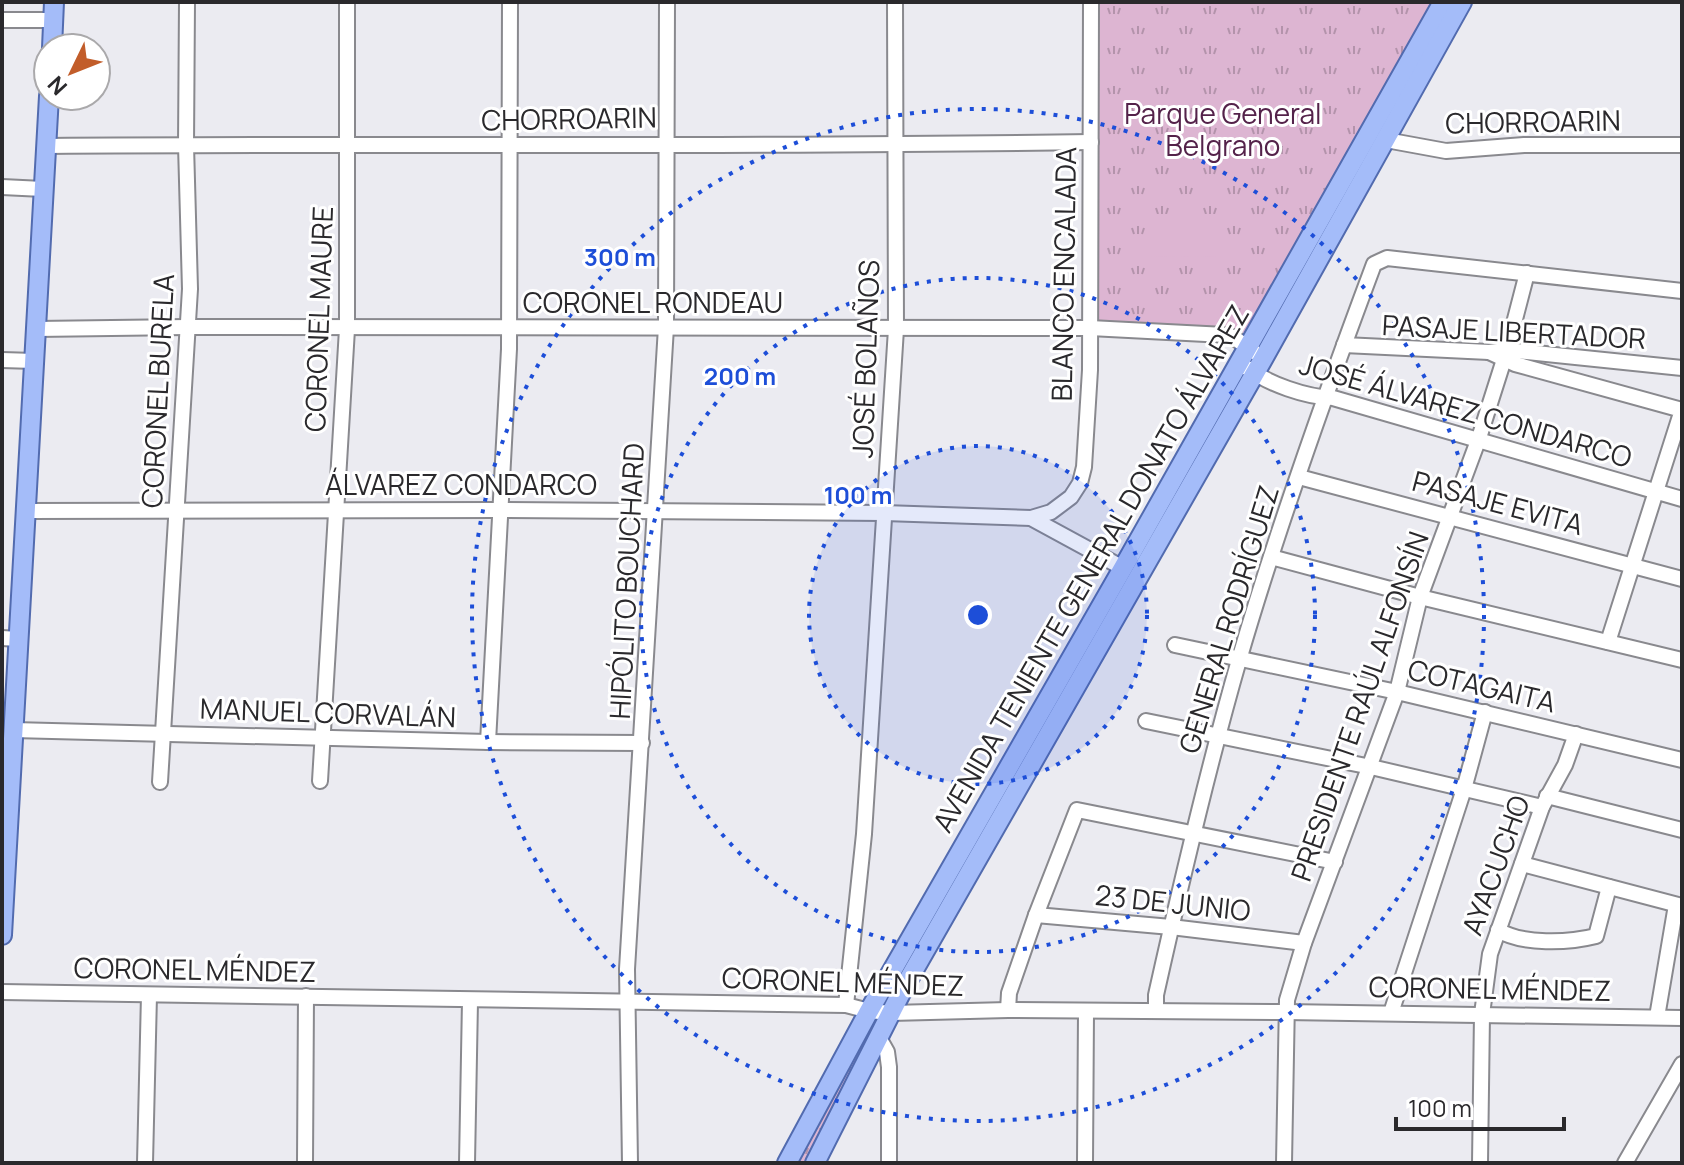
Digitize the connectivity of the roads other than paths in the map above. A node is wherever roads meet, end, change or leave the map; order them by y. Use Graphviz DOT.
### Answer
graph roads {
  1 [pos="187,2"];
  2 [pos="347,2"];
  3 [pos="510,2"];
  4 [pos="667,2"];
  5 [pos="895,2"];
  6 [pos="1091,2"];
  7 [pos="1443,2"];
  8 [pos="1462,2"];
  9 [pos="54,11"];
  10 [pos="2,20"];
  11 [pos="53,32"];
  12 [pos="48,112"];
  13 [pos="1386,140"];
  14 [pos="1091,142"];
  15 [pos="667,143"];
  16 [pos="348,144"];
  17 [pos="186,145"];
  18 [pos="509,145"];
  19 [pos="895,145"];
  20 [pos="1682,145"];
  21 [pos="47,146"];
  22 [pos="2,187"];
  23 [pos="43,189"];
  24 [pos="1527,273"];
  25 [pos="1682,291"];
  26 [pos="187,327"];
  27 [pos="509,327"];
  28 [pos="666,327"];
  29 [pos="1090,328"];
  30 [pos="36,329"];
  31 [pos="347,329"];
  32 [pos="896,329"];
  33 [pos="1344,345"];
  34 [pos="1244,354"];
  35 [pos="1505,354"];
  36 [pos="2,360"];
  37 [pos="34,361"];
  38 [pos="1259,366"];
  39 [pos="1682,368"];
  40 [pos="1325,397"];
  41 [pos="1681,415"];
  42 [pos="1479,438"];
  43 [pos="1299,477"];
  44 [pos="1654,492"];
  45 [pos="1682,499"];
  46 [pos="336,509"];
  47 [pos="178,510"];
  48 [pos="498,510"];
  49 [pos="26,511"];
  50 [pos="657,512"];
  51 [pos="884,513"];
  52 [pos="1451,515"];
  53 [pos="1031,518"];
  54 [pos="1271,557"];
  55 [pos="1632,566"];
  56 [pos="1123,568"];
  57 [pos="1682,579"];
  58 [pos="1420,597"];
  59 [pos="10,638"];
  60 [pos="1608,642"];
  61 [pos="1175,645"];
  62 [pos="1239,659"];
  63 [pos="1682,660"];
  64 [pos="1397,692"];
  65 [pos="1485,712"];
  66 [pos="1146,721"];
  67 [pos="13,730"];
  68 [pos="164,734"];
  69 [pos="1576,734"];
  70 [pos="1218,736"];
  71 [pos="322,738"];
  72 [pos="488,742"];
  73 [pos="642,743"];
  74 [pos="1682,760"];
  75 [pos="1371,767"];
  76 [pos="320,781"];
  77 [pos="160,782"];
  78 [pos="1464,789"];
  79 [pos="1545,801"];
  80 [pos="1682,830"];
  81 [pos="1192,833"];
  82 [pos="1335,862"];
  83 [pos="1522,864"];
  84 [pos="1609,887"];
  85 [pos="1679,906"];
  86 [pos="1036,915"];
  87 [pos="1171,927"];
  88 [pos="1498,930"];
  89 [pos="2,935"];
  90 [pos="1304,943"];
  91 [pos="2,992"];
  92 [pos="149,995"];
  93 [pos="306,996"];
  94 [pos="470,1001"];
  95 [pos="628,1002"];
  96 [pos="846,1005"];
  97 [pos="1008,1010"];
  98 [pos="869,1011"];
  99 [pos="1156,1011"];
  100 [pos="1086,1012"];
  101 [pos="1285,1012"];
  102 [pos="891,1013"];
  103 [pos="1391,1013"];
  104 [pos="1482,1014"];
  105 [pos="1657,1017"];
  106 [pos="1682,1018"];
  107 [pos="878,1036"];
  108 [pos="1682,1064"];
  109 [pos="145,1163"];
  110 [pos="305,1163"];
  111 [pos="467,1163"];
  112 [pos="630,1163"];
  113 [pos="787,1163"];
  114 [pos="815,1163"];
  115 [pos="889,1163"];
  116 [pos="1085,1163"];
  117 [pos="1284,1163"];
  118 [pos="1480,1163"];
  119 [pos="1625,1163"];
  1 -- 17 [label="street, CORONEL BURELA"];
  2 -- 16 [label="street, CORONEL MAURE"];
  3 -- 18 [label="street"];
  4 -- 15 [label="street, HIPÓLITO BOUCHARD"];
  5 -- 19 [label="street, JOSÉ BOLAÑOS"];
  6 -- 14 [label="street, BLANCO ENCALADA"];
  7 -- 34 [label="main road, AVENIDA TENIENTE GENERAL DONATO ÁLVAREZ"];
  8 -- 13 [label="main road, AVENIDA TENIENTE GENERAL DONATO ÁLVAREZ"];
  9 -- 10 [label="street"];
  9 -- 11 [label="main road"];
  12 -- 21 [label="main road"];
  13 -- 20 [label="street, CHORROARIN"];
  13 -- 38 [label="main road, AVENIDA TENIENTE GENERAL DONATO ÁLVAREZ"];
  14 -- 19 [label="street, CHORROARIN"];
  14 -- 29 [label="street, BLANCO ENCALADA"];
  15 -- 18 [label="street, CHORROARIN"];
  15 -- 19 [label="street, CHORROARIN"];
  15 -- 28 [label="street, HIPÓLITO BOUCHARD"];
  16 -- 17 [label="street, CHORROARIN"];
  16 -- 18 [label="street, CHORROARIN"];
  16 -- 31 [label="street, CORONEL MAURE"];
  17 -- 21 [label="street, CHORROARIN"];
  17 -- 26 [label="street, CORONEL BURELA"];
  18 -- 27 [label="street"];
  19 -- 32 [label="street, JOSÉ BOLAÑOS"];
  21 -- 23 [label="main road"];
  22 -- 23 [label="street"];
  23 -- 30 [label="main road"];
  24 -- 25 [label="street"];
  24 -- 33 [label="street, GENERAL RODRÍGUEZ"];
  24 -- 35 [label="street, PRESIDENTE RAÚL ALFONSÍN"];
  26 -- 30 [label="street, CORONEL RONDEAU"];
  26 -- 31 [label="street, CORONEL RONDEAU"];
  26 -- 47 [label="street, CORONEL BURELA"];
  27 -- 28 [label="street, CORONEL RONDEAU"];
  27 -- 31 [label="street, CORONEL RONDEAU"];
  27 -- 48 [label="street"];
  28 -- 32 [label="street, CORONEL RONDEAU"];
  28 -- 50 [label="street, HIPÓLITO BOUCHARD"];
  29 -- 32 [label="street, CORONEL RONDEAU"];
  29 -- 34 [label="street, CORONEL RONDEAU"];
  29 -- 53 [label="street, BLANCO ENCALADA"];
  30 -- 37 [label="main road"];
  31 -- 46 [label="street, CORONEL MAURE"];
  32 -- 51 [label="street, JOSÉ BOLAÑOS"];
  33 -- 35 [label="street, PASAJE LIBERTADOR"];
  33 -- 40 [label="street, GENERAL RODRÍGUEZ"];
  34 -- 38 [label="street, JOSÉ ÁLVAREZ CONDARCO"];
  34 -- 56 [label="main road, AVENIDA TENIENTE GENERAL DONATO ÁLVAREZ"];
  35 -- 39 [label="street, PASAJE LIBERTADOR"];
  35 -- 41 [label="street"];
  35 -- 42 [label="street, PRESIDENTE RAÚL ALFONSÍN"];
  36 -- 37 [label="street"];
  37 -- 49 [label="main road"];
  38 -- 40 [label="street, JOSÉ ÁLVAREZ CONDARCO"];
  38 -- 102 [label="main road, AVENIDA TENIENTE GENERAL DONATO ÁLVAREZ"];
  40 -- 42 [label="street, JOSÉ ÁLVAREZ CONDARCO"];
  40 -- 43 [label="street, GENERAL RODRÍGUEZ"];
  41 -- 44 [label="street"];
  42 -- 44 [label="street, JOSÉ ÁLVAREZ CONDARCO"];
  42 -- 52 [label="street, PRESIDENTE RAÚL ALFONSÍN"];
  43 -- 52 [label="street, PASAJE EVITA"];
  43 -- 54 [label="street, GENERAL RODRÍGUEZ"];
  44 -- 45 [label="street, JOSÉ ÁLVAREZ CONDARCO"];
  44 -- 55 [label="street"];
  46 -- 47 [label="street, ÁLVAREZ CONDARCO"];
  46 -- 48 [label="street, ÁLVAREZ CONDARCO"];
  46 -- 71 [label="street, CORONEL MAURE"];
  47 -- 49 [label="street, ÁLVAREZ CONDARCO"];
  47 -- 68 [label="street, CORONEL BURELA"];
  48 -- 50 [label="street, ÁLVAREZ CONDARCO"];
  48 -- 72 [label="street"];
  49 -- 59 [label="main road"];
  50 -- 51 [label="street, ÁLVAREZ CONDARCO"];
  50 -- 73 [label="street, HIPÓLITO BOUCHARD"];
  51 -- 53 [label="street, ÁLVAREZ CONDARCO"];
  51 -- 96 [label="street, JOSÉ BOLAÑOS"];
  52 -- 55 [label="street, PASAJE EVITA"];
  52 -- 58 [label="street, PRESIDENTE RAÚL ALFONSÍN"];
  53 -- 56 [label="street, ÁLVAREZ CONDARCO"];
  54 -- 58 [label="street"];
  54 -- 62 [label="street, GENERAL RODRÍGUEZ"];
  55 -- 57 [label="street, PASAJE EVITA"];
  55 -- 60 [label="street"];
  56 -- 98 [label="main road, AVENIDA TENIENTE GENERAL DONATO ÁLVAREZ"];
  58 -- 60 [label="street"];
  58 -- 64 [label="street, PRESIDENTE RAÚL ALFONSÍN"];
  59 -- 67 [label="main road"];
  60 -- 63 [label="street"];
  61 -- 62 [label="street, COTAGAITA"];
  62 -- 64 [label="street, COTAGAITA"];
  62 -- 70 [label="street, GENERAL RODRÍGUEZ"];
  64 -- 65 [label="street, COTAGAITA"];
  64 -- 75 [label="street, PRESIDENTE RAÚL ALFONSÍN"];
  65 -- 69 [label="street, COTAGAITA"];
  65 -- 78 [label="street"];
  66 -- 70 [label="street"];
  67 -- 68 [label="street, MANUEL CORVALÁN"];
  67 -- 89 [label="main road"];
  68 -- 71 [label="street, MANUEL CORVALÁN"];
  68 -- 77 [label="street, CORONEL BURELA"];
  69 -- 74 [label="street, COTAGAITA"];
  69 -- 79 [label="street, AYACUCHO"];
  70 -- 75 [label="street"];
  70 -- 81 [label="street, GENERAL RODRÍGUEZ"];
  71 -- 72 [label="street, MANUEL CORVALÁN"];
  71 -- 76 [label="street, CORONEL MAURE"];
  72 -- 73 [label="street, MANUEL CORVALÁN"];
  73 -- 95 [label="street, HIPÓLITO BOUCHARD"];
  75 -- 78 [label="street"];
  75 -- 82 [label="street, PRESIDENTE RAÚL ALFONSÍN"];
  78 -- 79 [label="street"];
  78 -- 103 [label="street"];
  79 -- 80 [label="street"];
  79 -- 83 [label="street, AYACUCHO"];
  81 -- 82 [label="street"];
  81 -- 86 [label="street"];
  81 -- 87 [label="street, GENERAL RODRÍGUEZ"];
  82 -- 90 [label="street, PRESIDENTE RAÚL ALFONSÍN"];
  83 -- 84 [label="street"];
  83 -- 88 [label="street, AYACUCHO"];
  84 -- 85 [label="street"];
  84 -- 88 [label="street"];
  85 -- 105 [label="street"];
  86 -- 87 [label="street, 23 DE JUNIO"];
  86 -- 97 [label="street"];
  87 -- 90 [label="street, 23 DE JUNIO"];
  87 -- 99 [label="street, GENERAL RODRÍGUEZ"];
  88 -- 104 [label="street, AYACUCHO"];
  90 -- 101 [label="street, PRESIDENTE RAÚL ALFONSÍN"];
  91 -- 92 [label="street, CORONEL MÉNDEZ"];
  92 -- 93 [label="street, CORONEL MÉNDEZ"];
  92 -- 109 [label="street"];
  93 -- 94 [label="street, CORONEL MÉNDEZ"];
  93 -- 110 [label="street"];
  94 -- 95 [label="street, CORONEL MÉNDEZ"];
  94 -- 111 [label="street"];
  95 -- 96 [label="street, CORONEL MÉNDEZ"];
  95 -- 112 [label="street, HIPÓLITO BOUCHARD"];
  96 -- 98 [label="street, CORONEL MÉNDEZ"];
  97 -- 100 [label="street, CORONEL MÉNDEZ"];
  97 -- 102 [label="street, CORONEL MÉNDEZ"];
  98 -- 102 [label="street, CORONEL MÉNDEZ"];
  98 -- 113 [label="main road, AVENIDA TENIENTE GENERAL DONATO ÁLVAREZ"];
  99 -- 100 [label="street, CORONEL MÉNDEZ"];
  99 -- 101 [label="street, CORONEL MÉNDEZ"];
  100 -- 116 [label="street"];
  101 -- 103 [label="street, CORONEL MÉNDEZ"];
  101 -- 117 [label="street, PRESIDENTE RAÚL ALFONSÍN"];
  102 -- 107 [label="main road, AVENIDA TENIENTE GENERAL DONATO ÁLVAREZ"];
  103 -- 104 [label="street, CORONEL MÉNDEZ"];
  104 -- 105 [label="street, CORONEL MÉNDEZ"];
  104 -- 118 [label="street, AYACUCHO"];
  105 -- 106 [label="street, CORONEL MÉNDEZ"];
  107 -- 114 [label="main road, AVENIDA TENIENTE GENERAL DONATO ÁLVAREZ"];
  107 -- 115 [label="street"];
  108 -- 119 [label="street"];
}
